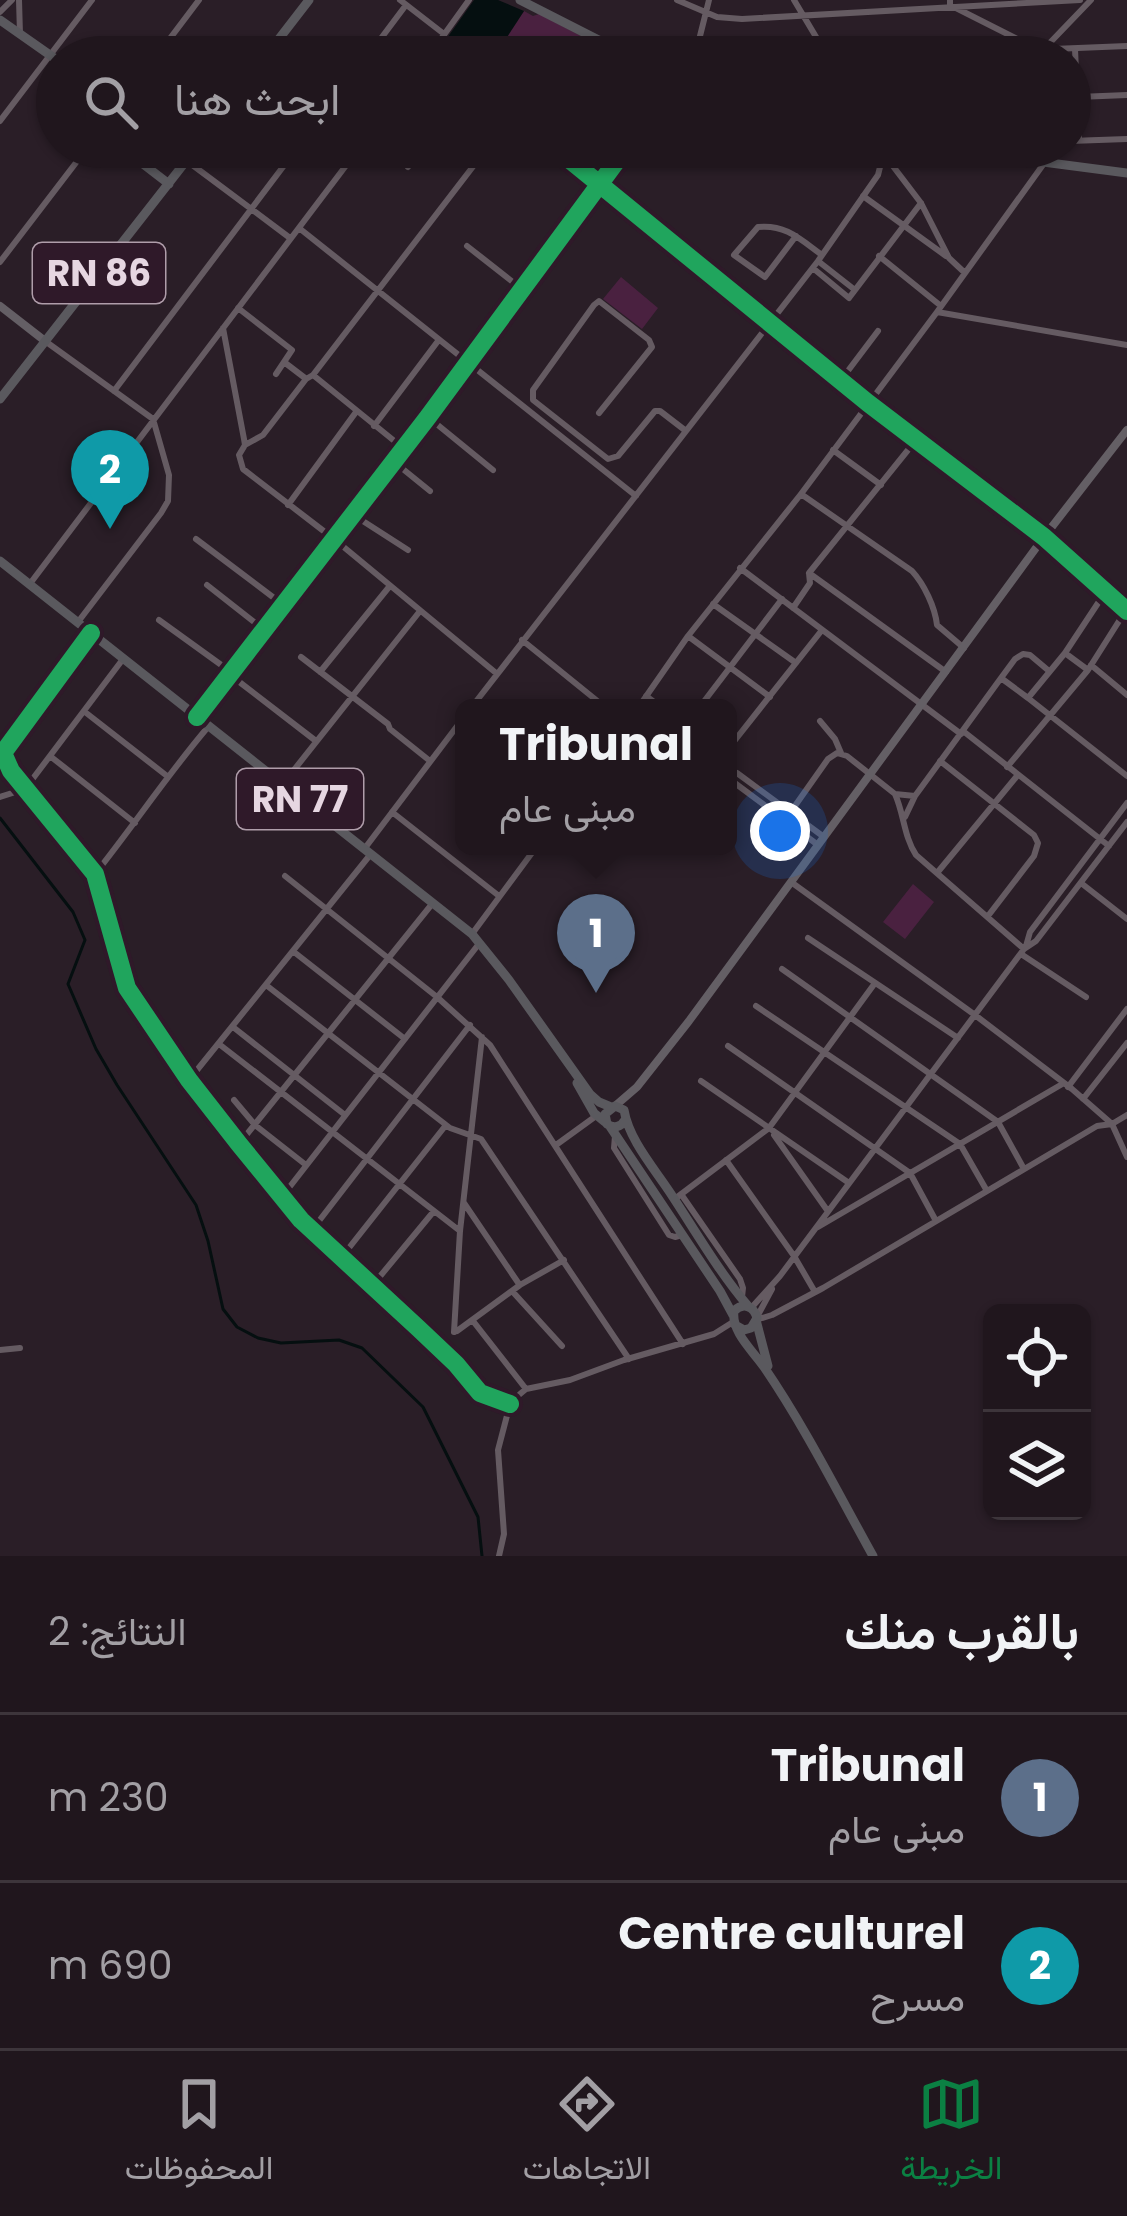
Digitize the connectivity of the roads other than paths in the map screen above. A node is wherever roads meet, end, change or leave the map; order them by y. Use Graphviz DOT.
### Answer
graph roads {
  1 [pos="16,0"];
  2 [pos="92,0"];
  3 [pos="199,0"];
  4 [pos="309,0"];
  5 [pos="469,0"];
  6 [pos="520,0"];
  7 [pos="677,0"];
  8 [pos="709,0"];
  9 [pos="794,0"];
  10 [pos="1080,0"];
  11 [pos="1091,0"];
  12 [pos="1023,2"];
  13 [pos="403,3"];
  14 [pos="950,3"];
  15 [pos="705,12"];
  16 [pos="802,14"];
  17 [pos="0,16"];
  18 [pos="20,34"];
  19 [pos="444,34"];
  20 [pos="68,36"];
  21 [pos="172,36"];
  22 [pos="281,36"];
  23 [pos="381,36"];
  24 [pos="591,36"];
  25 [pos="698,36"];
  26 [pos="815,36"];
  27 [pos="1010,36"];
  28 [pos="1058,36"];
  29 [pos="36,45"];
  30 [pos="1127,46"];
  31 [pos="1091,48"];
  32 [pos="36,79"];
  33 [pos="1127,95"];
  34 [pos="1091,96"];
  35 [pos="0,121"];
  36 [pos="1127,139"];
  37 [pos="1091,140"];
  38 [pos="72,168"];
  39 [pos="148,168"];
  40 [pos="182,168"];
  41 [pos="197,168"];
  42 [pos="282,168"];
  43 [pos="344,168"];
  44 [pos="472,168"];
  45 [pos="581,168"];
  46 [pos="612,168"];
  47 [pos="880,168"];
  48 [pos="894,168"];
  49 [pos="1041,168"];
  50 [pos="1091,168"];
  51 [pos="1127,172"];
  52 [pos="169,184"];
  53 [pos="601,184"];
  54 [pos="863,196"];
  55 [pos="921,203"];
  56 [pos="250,209"];
  57 [pos="904,225"];
  58 [pos="298,228"];
  59 [pos="796,236"];
  60 [pos="291,238"];
  61 [pos="467,246"];
  62 [pos="879,256"];
  63 [pos="949,259"];
  64 [pos="817,261"];
  65 [pos="0,262"];
  66 [pos="965,273"];
  67 [pos="376,290"];
  68 [pos="523,290"];
  69 [pos="0,306"];
  70 [pos="238,308"];
  71 [pos="939,309"];
  72 [pos="769,322"];
  73 [pos="224,328"];
  74 [pos="878,331"];
  75 [pos="45,340"];
  76 [pos="438,341"];
  77 [pos="1127,344"];
  78 [pos="284,362"];
  79 [pos="467,364"];
  80 [pos="276,374"];
  81 [pos="309,377"];
  82 [pos="841,380"];
  83 [pos="2,391"];
  84 [pos="114,391"];
  85 [pos="868,403"];
  86 [pos="356,412"];
  87 [pos="598,413"];
  88 [pos="428,417"];
  89 [pos="153,419"];
  90 [pos="374,426"];
  91 [pos="1127,430"];
  92 [pos="686,431"];
  93 [pos="916,440"];
  94 [pos="245,445"];
  95 [pos="403,448"];
  96 [pos="833,450"];
  97 [pos="393,461"];
  98 [pos="493,470"];
  99 [pos="880,485"];
  100 [pos="430,491"];
  101 [pos="801,494"];
  102 [pos="637,496"];
  103 [pos="288,505"];
  104 [pos="352,514"];
  105 [pos="847,526"];
  106 [pos="1044,537"];
  107 [pos="196,539"];
  108 [pos="334,539"];
  109 [pos="408,550"];
  110 [pos="0,561"];
  111 [pos="740,568"];
  112 [pos="809,573"];
  113 [pos="29,585"];
  114 [pos="207,586"];
  115 [pos="389,587"];
  116 [pos="1106,591"];
  117 [pos="782,599"];
  118 [pos="282,604"];
  119 [pos="713,604"];
  120 [pos="793,608"];
  121 [pos="1127,610"];
  122 [pos="420,611"];
  123 [pos="159,620"];
  124 [pos="77,622"];
  125 [pos="263,629"];
  126 [pos="823,630"];
  127 [pos="92,634"];
  128 [pos="756,634"];
  129 [pos="688,636"];
  130 [pos="522,640"];
  131 [pos="964,648"];
  132 [pos="1065,653"];
  133 [pos="301,657"];
  134 [pos="123,659"];
  135 [pos="796,663"];
  136 [pos="730,667"];
  137 [pos="1089,668"];
  138 [pos="1049,671"];
  139 [pos="320,672"];
  140 [pos="946,672"];
  141 [pos="230,673"];
  142 [pos="497,674"];
  143 [pos="1001,678"];
  144 [pos="1127,695"];
  145 [pos="646,696"];
  146 [pos="352,697"];
  147 [pos="770,697"];
  148 [pos="1028,698"];
  149 [pos="478,699"];
  150 [pos="595,699"];
  151 [pos="644,699"];
  152 [pos="650,699"];
  153 [pos="706,699"];
  154 [pos="921,704"];
  155 [pos="84,711"];
  156 [pos="197,717"];
  157 [pos="1051,717"];
  158 [pos="820,721"];
  159 [pos="208,727"];
  160 [pos="455,729"];
  161 [pos="962,733"];
  162 [pos="737,737"];
  163 [pos="316,741"];
  164 [pos="841,753"];
  165 [pos="50,756"];
  166 [pos="430,761"];
  167 [pos="940,761"];
  168 [pos="1007,767"];
  169 [pos="869,773"];
  170 [pos="737,775"];
  171 [pos="167,776"];
  172 [pos="1017,776"];
  173 [pos="1127,776"];
  174 [pos="281,785"];
  175 [pos="737,785"];
  176 [pos="26,789"];
  177 [pos="895,794"];
  178 [pos="915,796"];
  179 [pos="0,797"];
  180 [pos="993,802"];
  181 [pos="1127,803"];
  182 [pos="392,812"];
  183 [pos="790,812"];
  184 [pos="905,817"];
  185 [pos="784,820"];
  186 [pos="1127,822"];
  187 [pos="136,823"];
  188 [pos="1100,838"];
  189 [pos="821,841"];
  190 [pos="1109,846"];
  191 [pos="367,852"];
  192 [pos="530,855"];
  193 [pos="937,873"];
  194 [pos="95,874"];
  195 [pos="285,876"];
  196 [pos="791,882"];
  197 [pos="1081,883"];
  198 [pos="500,896"];
  199 [pos="432,903"];
  200 [pos="327,909"];
  201 [pos="988,916"];
  202 [pos="1127,920"];
  203 [pos="476,938"];
  204 [pos="808,938"];
  205 [pos="1024,950"];
  206 [pos="293,951"];
  207 [pos="388,958"];
  208 [pos="782,969"];
  209 [pos="875,983"];
  210 [pos="266,986"];
  211 [pos="437,997"];
  212 [pos="1086,997"];
  213 [pos="354,1000"];
  214 [pos="756,1006"];
  215 [pos="1127,1009"];
  216 [pos="975,1016"];
  217 [pos="852,1018"];
  218 [pos="470,1025"];
  219 [pos="232,1027"];
  220 [pos="328,1034"];
  221 [pos="482,1037"];
  222 [pos="958,1038"];
  223 [pos="405,1039"];
  224 [pos="1127,1043"];
  225 [pos="219,1044"];
  226 [pos="728,1046"];
  227 [pos="826,1053"];
  228 [pos="569,1067"];
  229 [pos="378,1073"];
  230 [pos="295,1074"];
  231 [pos="931,1074"];
  232 [pos="189,1080"];
  233 [pos="701,1081"];
  234 [pos="1066,1085"];
  235 [pos="637,1087"];
  236 [pos="281,1092"];
  237 [pos="796,1094"];
  238 [pos="234,1100"];
  239 [pos="412,1100"];
  240 [pos="1083,1100"];
  241 [pos="613,1106"];
  242 [pos="906,1107"];
  243 [pos="345,1115"];
  244 [pos="1127,1115"];
  245 [pos="596,1116"];
  246 [pos="626,1118"];
  247 [pos="998,1122"];
  248 [pos="608,1124"];
  249 [pos="1112,1124"];
  250 [pos="255,1125"];
  251 [pos="446,1125"];
  252 [pos="770,1128"];
  253 [pos="332,1132"];
  254 [pos="470,1137"];
  255 [pos="238,1144"];
  256 [pos="960,1144"];
  257 [pos="556,1145"];
  258 [pos="874,1148"];
  259 [pos="1127,1157"];
  260 [pos="368,1160"];
  261 [pos="726,1160"];
  262 [pos="306,1165"];
  263 [pos="1024,1169"];
  264 [pos="910,1173"];
  265 [pos="848,1183"];
  266 [pos="400,1185"];
  267 [pos="987,1191"];
  268 [pos="678,1197"];
  269 [pos="281,1198"];
  270 [pos="464,1203"];
  271 [pos="827,1210"];
  272 [pos="434,1211"];
  273 [pos="936,1221"];
  274 [pos="311,1230"];
  275 [pos="460,1231"];
  276 [pos="812,1231"];
  277 [pos="794,1256"];
  278 [pos="341,1258"];
  279 [pos="563,1260"];
  280 [pos="372,1286"];
  281 [pos="516,1288"];
  282 [pos="815,1292"];
  283 [pos="752,1312"];
  284 [pos="472,1320"];
  285 [pos="733,1321"];
  286 [pos="683,1344"];
  287 [pos="562,1346"];
  288 [pos="20,1348"];
  289 [pos="0,1350"];
  290 [pos="629,1359"];
  291 [pos="774,1382"];
  292 [pos="526,1389"];
  293 [pos="510,1404"];
  294 [pos="499,1556"];
  295 [pos="873,1556"];
  1 -- 17 [label="street"];
  1 -- 18 [label="street"];
  2 -- 20 [label="street"];
  3 -- 21 [label="street"];
  4 -- 22 [label="main road"];
  5 -- 19 [label="street"];
  6 -- 24 [label="main road"];
  7 -- 15 [label="street"];
  8 -- 15 [label="street"];
  9 -- 16 [label="street"];
  10 -- 12 [label="street"];
  11 -- 28 [label="street"];
  12 -- 14 [label="street"];
  13 -- 19 [label="street"];
  13 -- 23 [label="street"];
  14 -- 16 [label="street"];
  14 -- 27 [label="street"];
  15 -- 16 [label="street"];
  15 -- 25 [label="street"];
  16 -- 26 [label="street"];
  17 -- 18 [label="main road"];
  18 -- 29 [label="main road"];
  30 -- 31 [label="street"];
  32 -- 35 [label="street"];
  33 -- 34 [label="street"];
  36 -- 37 [label="street"];
  38 -- 65 [label="street"];
  39 -- 52 [label="main road"];
  40 -- 52 [label="main road, RN 86"];
  41 -- 56 [label="street"];
  42 -- 56 [label="street"];
  43 -- 58 [label="street"];
  44 -- 67 [label="street"];
  45 -- 53 [label="street"];
  46 -- 53 [label="street"];
  47 -- 54 [label="street"];
  48 -- 55 [label="street"];
  49 -- 66 [label="street"];
  50 -- 51 [label="main road"];
  52 -- 75 [label="main road, RN 86"];
  53 -- 68 [label="street"];
  53 -- 72 [label="street"];
  54 -- 57 [label="street"];
  54 -- 64 [label="street"];
  55 -- 57 [label="street"];
  55 -- 63 [label="street"];
  56 -- 60 [label="street"];
  56 -- 84 [label="street"];
  57 -- 62 [label="street"];
  57 -- 63 [label="street"];
  58 -- 60 [label="street"];
  58 -- 67 [label="street"];
  59 -- 59 [label="street"];
  59 -- 64 [label="street"];
  60 -- 70 [label="street"];
  61 -- 68 [label="street"];
  62 -- 64 [label="street"];
  62 -- 71 [label="street"];
  63 -- 66 [label="street"];
  64 -- 72 [label="street"];
  66 -- 71 [label="street"];
  67 -- 76 [label="street"];
  67 -- 81 [label="street"];
  68 -- 79 [label="street"];
  69 -- 75 [label="main road"];
  70 -- 73 [label="street"];
  70 -- 78 [label="street"];
  71 -- 77 [label="street"];
  71 -- 85 [label="street"];
  72 -- 82 [label="street"];
  72 -- 92 [label="street"];
  73 -- 89 [label="street"];
  73 -- 94 [label="street"];
  74 -- 82 [label="street"];
  75 -- 83 [label="main road, RN 86"];
  75 -- 84 [label="street"];
  76 -- 79 [label="street"];
  76 -- 90 [label="street"];
  78 -- 80 [label="street"];
  78 -- 81 [label="street"];
  79 -- 88 [label="street"];
  79 -- 102 [label="street"];
  81 -- 86 [label="street"];
  81 -- 94 [label="street"];
  82 -- 85 [label="street"];
  84 -- 89 [label="street"];
  85 -- 93 [label="street"];
  85 -- 96 [label="street"];
  86 -- 90 [label="street"];
  86 -- 103 [label="street"];
  87 -- 92 [label="street"];
  88 -- 95 [label="street"];
  88 -- 98 [label="street"];
  89 -- 113 [label="street"];
  89 -- 124 [label="street"];
  90 -- 95 [label="street"];
  91 -- 106 [label="main road"];
  92 -- 102 [label="street"];
  93 -- 99 [label="street"];
  93 -- 106 [label="street"];
  94 -- 103 [label="street"];
  95 -- 97 [label="street"];
  96 -- 99 [label="street"];
  96 -- 101 [label="street"];
  97 -- 100 [label="street"];
  97 -- 104 [label="street"];
  99 -- 105 [label="street"];
  101 -- 105 [label="street"];
  101 -- 111 [label="street"];
  102 -- 130 [label="street"];
  103 -- 108 [label="street"];
  104 -- 108 [label="street"];
  104 -- 109 [label="street"];
  105 -- 112 [label="street"];
  105 -- 131 [label="street"];
  106 -- 116 [label="street"];
  106 -- 131 [label="main road"];
  107 -- 118 [label="street"];
  108 -- 115 [label="street"];
  108 -- 118 [label="street"];
  110 -- 113 [label="main road, RN 77"];
  111 -- 117 [label="street"];
  111 -- 119 [label="street"];
  112 -- 120 [label="street"];
  112 -- 140 [label="street"];
  113 -- 124 [label="main road, RN 77"];
  114 -- 125 [label="street"];
  115 -- 122 [label="street"];
  115 -- 139 [label="street"];
  116 -- 121 [label="street"];
  116 -- 132 [label="street"];
  117 -- 120 [label="street"];
  117 -- 128 [label="street"];
  118 -- 125 [label="street"];
  119 -- 128 [label="street"];
  119 -- 129 [label="street"];
  120 -- 126 [label="street"];
  121 -- 137 [label="street"];
  122 -- 142 [label="street"];
  122 -- 146 [label="street"];
  123 -- 141 [label="street"];
  124 -- 127 [label="main road, RN 77"];
  125 -- 141 [label="street"];
  126 -- 135 [label="street"];
  126 -- 154 [label="street"];
  127 -- 134 [label="main road, RN 77"];
  127 -- 176 [label="street"];
  128 -- 135 [label="street"];
  128 -- 136 [label="street"];
  129 -- 136 [label="street"];
  129 -- 145 [label="street"];
  130 -- 142 [label="street"];
  130 -- 150 [label="street"];
  131 -- 140 [label="main road"];
  132 -- 137 [label="street"];
  132 -- 138 [label="street"];
  133 -- 139 [label="street"];
  134 -- 155 [label="street"];
  134 -- 156 [label="main road, RN 77"];
  135 -- 147 [label="street"];
  136 -- 147 [label="street"];
  136 -- 153 [label="street"];
  137 -- 144 [label="street"];
  137 -- 157 [label="street"];
  138 -- 143 [label="street"];
  138 -- 148 [label="street"];
  139 -- 146 [label="street"];
  140 -- 154 [label="main road"];
  141 -- 156 [label="street"];
  141 -- 163 [label="street"];
  142 -- 149 [label="street"];
  143 -- 148 [label="street"];
  143 -- 161 [label="street"];
  145 -- 151 [label="street"];
  145 -- 152 [label="street"];
  146 -- 163 [label="street"];
  146 -- 166 [label="street"];
  147 -- 162 [label="street"];
  148 -- 157 [label="street"];
  154 -- 161 [label="street"];
  154 -- 169 [label="main road"];
  155 -- 165 [label="street"];
  155 -- 171 [label="street"];
  156 -- 159 [label="main road, RN 77"];
  157 -- 168 [label="street"];
  157 -- 173 [label="street"];
  158 -- 164 [label="street"];
  159 -- 171 [label="street"];
  159 -- 174 [label="main road, RN 77"];
  160 -- 166 [label="street"];
  161 -- 167 [label="street"];
  161 -- 168 [label="street"];
  163 -- 174 [label="street"];
  164 -- 169 [label="street"];
  164 -- 183 [label="street"];
  165 -- 176 [label="street"];
  165 -- 187 [label="street"];
  166 -- 182 [label="street"];
  167 -- 178 [label="street"];
  167 -- 180 [label="street"];
  168 -- 172 [label="street"];
  169 -- 177 [label="street"];
  169 -- 189 [label="main road"];
  170 -- 183 [label="street"];
  171 -- 187 [label="street"];
  172 -- 180 [label="street"];
  172 -- 188 [label="street"];
  174 -- 191 [label="main road, RN 77"];
  175 -- 185 [label="street"];
  176 -- 179 [label="street"];
  176 -- 194 [label="street"];
  177 -- 178 [label="street"];
  177 -- 184 [label="street"];
  178 -- 184 [label="street"];
  180 -- 193 [label="street"];
  180 -- 201 [label="street"];
  181 -- 188 [label="street"];
  182 -- 191 [label="street"];
  182 -- 198 [label="street"];
  183 -- 185 [label="street"];
  183 -- 189 [label="street"];
  184 -- 193 [label="street"];
  185 -- 189 [label="street"];
  186 -- 190 [label="street"];
  187 -- 194 [label="street"];
  188 -- 190 [label="street"];
  188 -- 205 [label="street"];
  189 -- 196 [label="main road"];
  190 -- 197 [label="street"];
  191 -- 199 [label="main road, RN 77"];
  191 -- 200 [label="street"];
  192 -- 198 [label="street"];
  193 -- 201 [label="street"];
  194 -- 232 [label="street"];
  195 -- 200 [label="street"];
  196 -- 216 [label="street"];
  196 -- 235 [label="main road"];
  197 -- 202 [label="street"];
  197 -- 205 [label="street"];
  198 -- 203 [label="street"];
  199 -- 203 [label="main road, RN 77"];
  199 -- 207 [label="street"];
  200 -- 206 [label="street"];
  200 -- 207 [label="street"];
  201 -- 205 [label="street"];
  203 -- 211 [label="street"];
  203 -- 228 [label="main road, RN 77"];
  204 -- 209 [label="street"];
  205 -- 212 [label="street"];
  205 -- 216 [label="street"];
  206 -- 210 [label="street"];
  206 -- 213 [label="street"];
  207 -- 211 [label="street"];
  207 -- 213 [label="street"];
  208 -- 217 [label="street"];
  209 -- 217 [label="street"];
  209 -- 222 [label="street"];
  210 -- 219 [label="street"];
  210 -- 220 [label="street"];
  211 -- 218 [label="street"];
  211 -- 223 [label="street"];
  213 -- 220 [label="street"];
  213 -- 223 [label="street"];
  214 -- 227 [label="street"];
  215 -- 234 [label="street"];
  216 -- 222 [label="street"];
  216 -- 234 [label="street"];
  217 -- 227 [label="street"];
  217 -- 231 [label="street"];
  218 -- 221 [label="street"];
  218 -- 239 [label="street"];
  219 -- 225 [label="street"];
  219 -- 230 [label="street"];
  220 -- 229 [label="street"];
  220 -- 230 [label="street"];
  221 -- 254 [label="street"];
  221 -- 257 [label="street"];
  222 -- 231 [label="street"];
  223 -- 229 [label="street"];
  224 -- 240 [label="street"];
  225 -- 232 [label="street"];
  225 -- 236 [label="street"];
  226 -- 237 [label="street"];
  227 -- 237 [label="street"];
  227 -- 242 [label="street"];
  228 -- 241 [label="main road, RN 77"];
  228 -- 245 [label="main road, RN 77"];
  229 -- 239 [label="street"];
  229 -- 243 [label="street"];
  230 -- 236 [label="street"];
  230 -- 243 [label="street"];
  231 -- 242 [label="street"];
  231 -- 247 [label="street"];
  232 -- 255 [label="street"];
  233 -- 252 [label="street"];
  234 -- 240 [label="street"];
  234 -- 247 [label="street"];
  235 -- 241 [label="main road"];
  235 -- 246 [label="main road"];
  236 -- 250 [label="street"];
  236 -- 253 [label="street"];
  237 -- 252 [label="street"];
  237 -- 258 [label="street"];
  238 -- 250 [label="street"];
  239 -- 251 [label="street"];
  239 -- 260 [label="street"];
  240 -- 249 [label="street"];
  241 -- 246 [label="main road"];
  241 -- 248 [label="main road"];
  242 -- 256 [label="street"];
  242 -- 258 [label="street"];
  243 -- 253 [label="street"];
  244 -- 249 [label="street"];
  245 -- 248 [label="main road, RN 77"];
  245 -- 257 [label="street"];
  246 -- 248 [label="main road"];
  246 -- 268 [label="main road, RN 77"];
  247 -- 256 [label="street"];
  247 -- 263 [label="street"];
  248 -- 285 [label="main road, RN 77"];
  249 -- 259 [label="street"];
  249 -- 263 [label="street"];
  250 -- 255 [label="street"];
  250 -- 262 [label="street"];
  251 -- 254 [label="street"];
  251 -- 266 [label="street"];
  252 -- 261 [label="street"];
  252 -- 265 [label="street"];
  252 -- 271 [label="street"];
  253 -- 260 [label="street"];
  253 -- 262 [label="street"];
  254 -- 270 [label="street"];
  254 -- 279 [label="street"];
  255 -- 269 [label="street"];
  256 -- 264 [label="street"];
  256 -- 267 [label="street"];
  257 -- 286 [label="street"];
  258 -- 264 [label="street"];
  258 -- 265 [label="street"];
  260 -- 266 [label="street"];
  260 -- 274 [label="street"];
  261 -- 268 [label="street"];
  261 -- 277 [label="street"];
  262 -- 269 [label="street"];
  263 -- 267 [label="street"];
  264 -- 273 [label="street"];
  264 -- 276 [label="street"];
  265 -- 271 [label="street"];
  266 -- 272 [label="street"];
  266 -- 278 [label="street"];
  267 -- 273 [label="street"];
  268 -- 283 [label="main road, RN 77"];
  269 -- 274 [label="street"];
  270 -- 275 [label="street"];
  270 -- 281 [label="street"];
  271 -- 276 [label="street"];
  272 -- 275 [label="street"];
  272 -- 280 [label="street"];
  273 -- 282 [label="street"];
  274 -- 278 [label="street"];
  275 -- 284 [label="street"];
  276 -- 277 [label="street"];
  277 -- 282 [label="street"];
  277 -- 283 [label="street"];
  278 -- 280 [label="street"];
  279 -- 281 [label="street"];
  279 -- 290 [label="street"];
  280 -- 293 [label="street"];
  281 -- 284 [label="street"];
  281 -- 287 [label="street"];
  282 -- 283 [label="street"];
  283 -- 285 [label="main road"];
  283 -- 285 [label="main road"];
  283 -- 291 [label="main road, RN 77"];
  284 -- 292 [label="street"];
  285 -- 286 [label="street"];
  285 -- 291 [label="main road, RN 77"];
  286 -- 290 [label="street"];
  288 -- 289 [label="street"];
  290 -- 292 [label="street"];
  291 -- 295 [label="main road, RN 77"];
  292 -- 293 [label="street"];
  293 -- 294 [label="street"];
}
